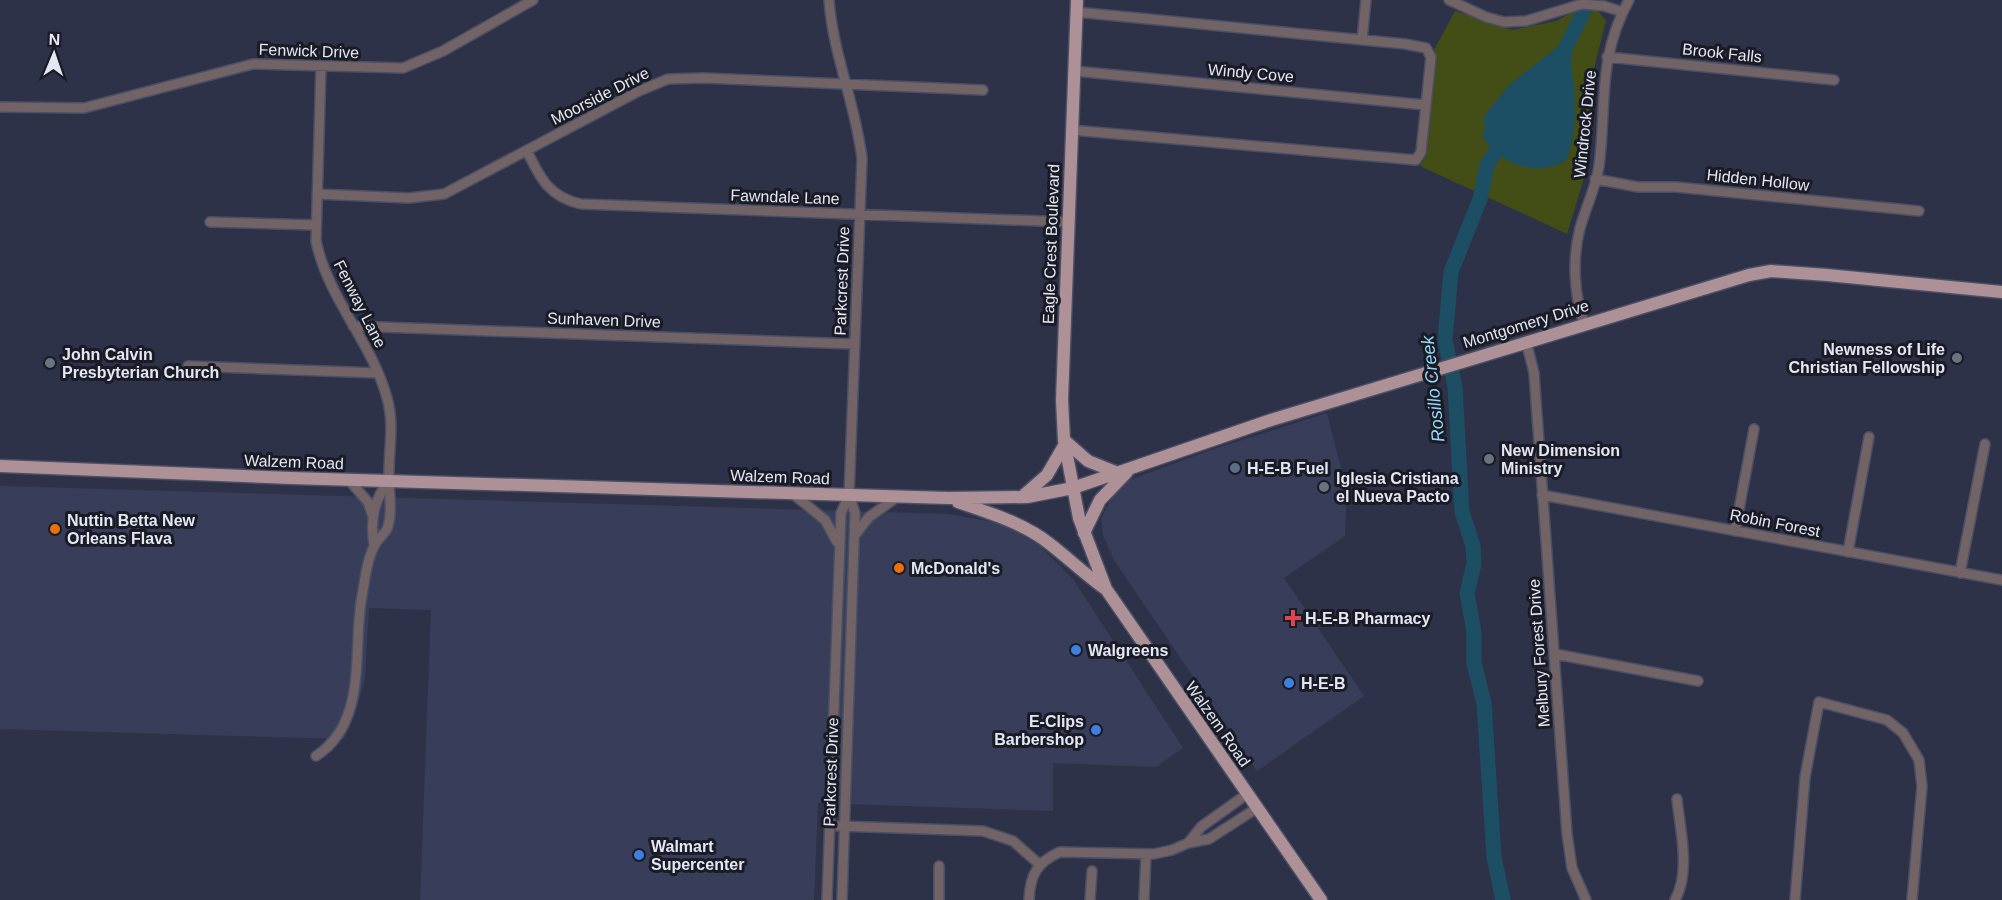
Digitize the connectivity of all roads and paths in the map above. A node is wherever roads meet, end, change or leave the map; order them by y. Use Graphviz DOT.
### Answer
graph roads {
  1 [pos="510,0"];
  2 [pos="533,0"];
  3 [pos="829,0"];
  4 [pos="1366,0"];
  5 [pos="1629,0"];
  6 [pos="1452,1"];
  7 [pos="1076,6"];
  8 [pos="515,10"];
  9 [pos="1623,12"];
  10 [pos="1362,40"];
  11 [pos="1607,57"];
  12 [pos="321,66"];
  13 [pos="1074,71"];
  14 [pos="1834,80"];
  15 [pos="846,85"];
  16 [pos="983,90"];
  17 [pos="1426,105"];
  18 [pos="0,107"];
  19 [pos="1071,130"];
  20 [pos="527,151"];
  21 [pos="1595,179"];
  22 [pos="317,194"];
  23 [pos="1918,211"];
  24 [pos="860,214"];
  25 [pos="210,222"];
  26 [pos="1068,222"];
  27 [pos="315,225"];
  28 [pos="2002,292"];
  29 [pos="1584,323"];
  30 [pos="353,326"];
  31 [pos="1526,341"];
  32 [pos="855,344"];
  33 [pos="188,366"];
  34 [pos="378,373"];
  35 [pos="1754,429"];
  36 [pos="1869,437"];
  37 [pos="1065,442"];
  38 [pos="1984,444"];
  39 [pos="0,466"];
  40 [pos="1124,471"];
  41 [pos="349,480"];
  42 [pos="389,481"];
  43 [pos="1073,488"];
  44 [pos="793,494"];
  45 [pos="849,495"];
  46 [pos="1542,495"];
  47 [pos="898,497"];
  48 [pos="1022,497"];
  49 [pos="948,498"];
  50 [pos="373,518"];
  51 [pos="1735,531"];
  52 [pos="1084,533"];
  53 [pos="854,538"];
  54 [pos="374,545"];
  55 [pos="840,547"];
  56 [pos="1848,552"];
  57 [pos="1960,573"];
  58 [pos="2002,580"];
  59 [pos="1106,589"];
  60 [pos="1555,654"];
  61 [pos="1698,681"];
  62 [pos="316,756"];
  63 [pos="1247,794"];
  64 [pos="1677,799"];
  65 [pos="1257,808"];
  66 [pos="830,826"];
  67 [pos="844,826"];
  68 [pos="1188,843"];
  69 [pos="1146,854"];
  70 [pos="1039,864"];
  71 [pos="939,866"];
  72 [pos="1092,871"];
  73 [pos="827,900"];
  74 [pos="842,900"];
  75 [pos="939,900"];
  76 [pos="1029,900"];
  77 [pos="1090,900"];
  78 [pos="1144,900"];
  79 [pos="1321,900"];
  80 [pos="1586,900"];
  81 [pos="1676,900"];
  82 [pos="1795,900"];
  83 [pos="1912,900"];
  1 -- 8 [label="street"];
  2 -- 8 [label="street, Fenwick Drive"];
  3 -- 15 [label="street, Parkcrest Drive"];
  4 -- 10 [label="street"];
  5 -- 9 [label="street, Windrock Drive"];
  6 -- 9 [label="street"];
  7 -- 10 [label="street"];
  7 -- 13 [label="main road, Eagle Crest Boulevard"];
  8 -- 12 [label="street, Fenwick Drive"];
  9 -- 11 [label="street, Windrock Drive"];
  10 -- 17 [label="street"];
  11 -- 14 [label="street, Brook Falls"];
  11 -- 21 [label="street, Windrock Drive"];
  12 -- 18 [label="street, Fenwick Drive"];
  12 -- 22 [label="street, Fenway Lane"];
  13 -- 17 [label="street, Windy Cove"];
  13 -- 19 [label="main road, Eagle Crest Boulevard"];
  15 -- 16 [label="street, Moorside Drive"];
  15 -- 20 [label="street, Moorside Drive"];
  15 -- 24 [label="street, Parkcrest Drive"];
  17 -- 19 [label="street"];
  19 -- 26 [label="main road, Eagle Crest Boulevard"];
  20 -- 22 [label="street, Moorside Drive"];
  20 -- 24 [label="street, Fawndale Lane"];
  21 -- 23 [label="street, Hidden Hollow"];
  21 -- 29 [label="street, Windrock Drive"];
  22 -- 27 [label="street, Fenway Lane"];
  24 -- 26 [label="street, Fawndale Lane"];
  24 -- 32 [label="street, Parkcrest Drive"];
  25 -- 27 [label="street"];
  26 -- 37 [label="main road, Eagle Crest Boulevard"];
  27 -- 30 [label="street, Fenway Lane"];
  28 -- 29 [label="main road, Montgomery Drive"];
  29 -- 31 [label="main road, Montgomery Drive"];
  30 -- 32 [label="street, Sunhaven Drive"];
  30 -- 34 [label="street, Fenway Lane"];
  31 -- 40 [label="main road, Montgomery Drive"];
  31 -- 46 [label="street, Melbury Forest Drive"];
  32 -- 45 [label="street, Parkcrest Drive"];
  33 -- 34 [label="street"];
  34 -- 42 [label="street, Fenway Lane"];
  35 -- 51 [label="street"];
  36 -- 56 [label="street"];
  37 -- 40 [label="main road"];
  37 -- 43 [label="main road, Eagle Crest Boulevard"];
  37 -- 48 [label="main road"];
  38 -- 57 [label="street"];
  39 -- 41 [label="main road, Walzem Road"];
  40 -- 43 [label="main road, Montgomery Drive"];
  40 -- 52 [label="main road"];
  41 -- 42 [label="main road, Walzem Road"];
  41 -- 50 [label="street"];
  42 -- 44 [label="main road, Walzem Road"];
  42 -- 50 [label="street"];
  42 -- 54 [label="street, Fenway Lane"];
  43 -- 48 [label="main road, Walzem Road"];
  43 -- 52 [label="main road, Walzem Road"];
  44 -- 45 [label="main road, Walzem Road"];
  44 -- 55 [label="street"];
  45 -- 47 [label="main road, Walzem Road"];
  45 -- 53 [label="street, Parkcrest Drive"];
  45 -- 55 [label="street, Parkcrest Drive"];
  46 -- 51 [label="street, Robin Forest"];
  46 -- 60 [label="street, Melbury Forest Drive"];
  47 -- 49 [label="main road, Walzem Road"];
  47 -- 53 [label="street"];
  48 -- 49 [label="main road, Walzem Road"];
  49 -- 59 [label="main road"];
  50 -- 54 [label="street"];
  51 -- 56 [label="street, Robin Forest"];
  52 -- 59 [label="main road, Walzem Road"];
  53 -- 67 [label="street, Parkcrest Drive"];
  54 -- 62 [label="street"];
  55 -- 66 [label="street, Parkcrest Drive"];
  56 -- 57 [label="street, Robin Forest"];
  57 -- 58 [label="street, Robin Forest"];
  59 -- 63 [label="main road, Walzem Road"];
  60 -- 61 [label="street"];
  60 -- 80 [label="street, Melbury Forest Drive"];
  63 -- 65 [label="main road, Walzem Road"];
  63 -- 68 [label="street"];
  64 -- 81 [label="street"];
  65 -- 68 [label="street"];
  65 -- 79 [label="main road, Walzem Road"];
  66 -- 67 [label="street"];
  66 -- 73 [label="street, Parkcrest Drive"];
  67 -- 70 [label="street"];
  67 -- 74 [label="street, Parkcrest Drive"];
  68 -- 69 [label="street"];
  69 -- 70 [label="street"];
  69 -- 78 [label="street"];
  70 -- 76 [label="street"];
  71 -- 75 [label="street"];
  72 -- 77 [label="street"];
  82 -- 83 [label="street"];
}
